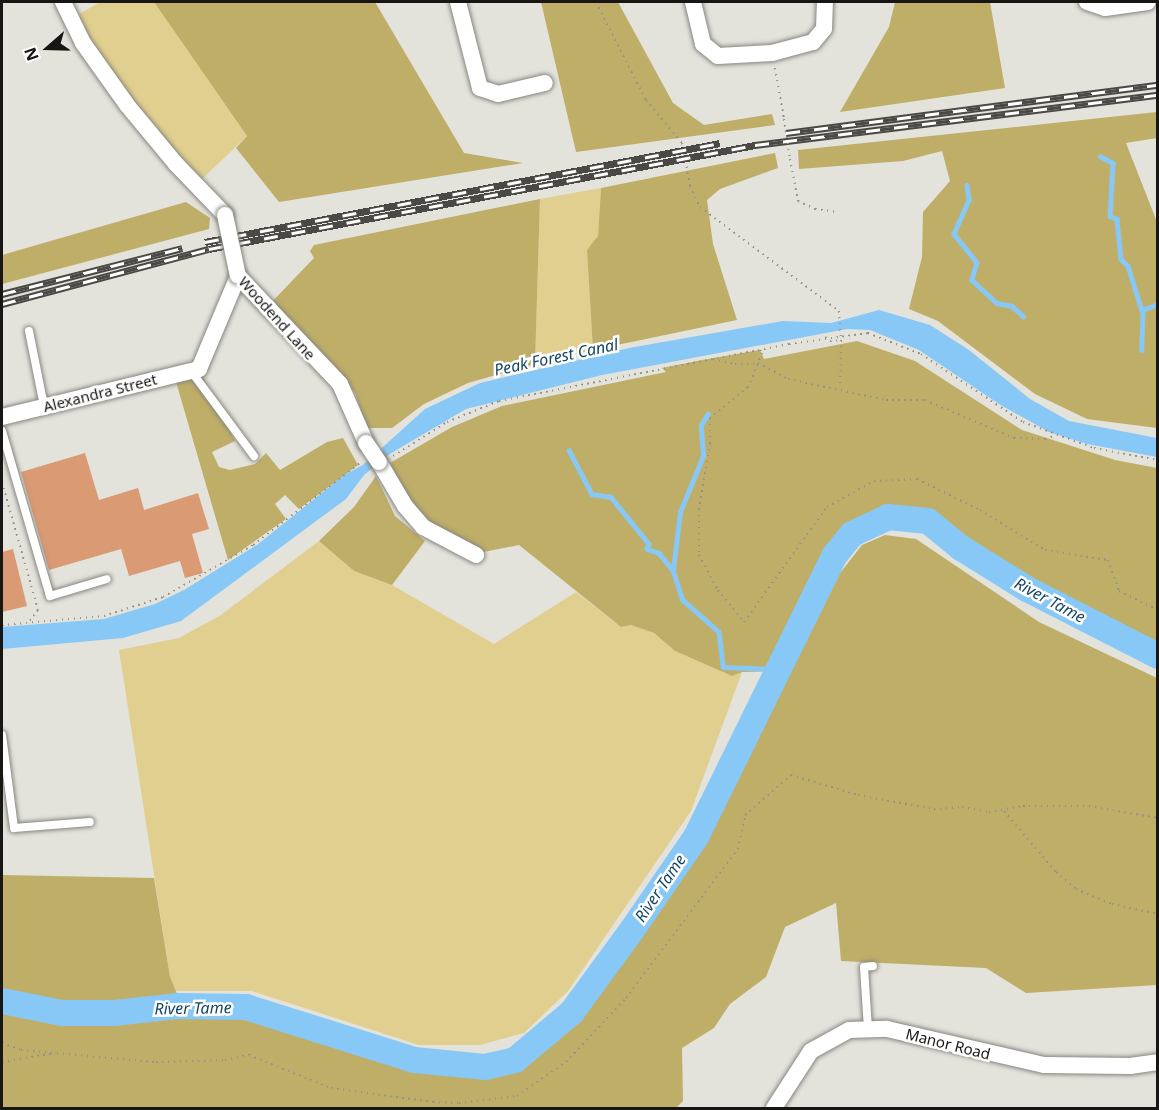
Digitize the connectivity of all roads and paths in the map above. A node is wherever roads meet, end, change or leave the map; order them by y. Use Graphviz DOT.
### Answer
graph roads {
  1 [pos="63,2"];
  2 [pos="458,2"];
  3 [pos="596,2"];
  4 [pos="693,2"];
  5 [pos="825,2"];
  6 [pos="1087,2"];
  7 [pos="1148,2"];
  8 [pos="772,53"];
  9 [pos="545,83"];
  10 [pos="837,212"];
  11 [pos="238,276"];
  12 [pos="30,331"];
  13 [pos="825,337"];
  14 [pos="841,340"];
  15 [pos="760,350"];
  16 [pos="711,358"];
  17 [pos="758,363"];
  18 [pos="195,370"];
  19 [pos="840,389"];
  20 [pos="44,406"];
  21 [pos="2,417"];
  22 [pos="2,431"];
  23 [pos="1054,436"];
  24 [pos="365,452"];
  25 [pos="254,456"];
  26 [pos="1158,460"];
  27 [pos="387,465"];
  28 [pos="2,482"];
  29 [pos="476,555"];
  30 [pos="107,579"];
  31 [pos="1158,610"];
  32 [pos="27,624"];
  33 [pos="2,625"];
  34 [pos="2,735"];
  35 [pos="1004,810"];
  36 [pos="1158,818"];
  37 [pos="90,822"];
  38 [pos="1158,914"];
  39 [pos="873,966"];
  40 [pos="868,1029"];
  41 [pos="2,1043"];
  42 [pos="60,1052"];
  43 [pos="2,1062"];
  44 [pos="1158,1062"];
  45 [pos="776,1108"];
  1 -- 11 [label="street, Woodend Lane, bridge"];
  2 -- 9 [label="street"];
  3 -- 14 [label="path, bridge"];
  4 -- 8 [label="street"];
  5 -- 8 [label="street"];
  6 -- 7 [label="street"];
  8 -- 10 [label="path, bridge"];
  11 -- 18 [label="street"];
  11 -- 24 [label="street, Woodend Lane"];
  12 -- 20 [label="lane"];
  13 -- 14 [label="path"];
  13 -- 15 [label="path"];
  13 -- 23 [label="path"];
  14 -- 19 [label="path"];
  15 -- 16 [label="path"];
  15 -- 17 [label="path"];
  16 -- 17 [label="path"];
  16 -- 27 [label="path"];
  17 -- 19 [label="path"];
  17 -- 31 [label="path"];
  18 -- 20 [label="street, Alexandra Street"];
  18 -- 25 [label="lane"];
  19 -- 23 [label="path"];
  20 -- 21 [label="street, Alexandra Street"];
  22 -- 30 [label="lane"];
  23 -- 26 [label="path"];
  24 -- 27 [label="street, Woodend Lane, bridge"];
  24 -- 32 [label="path"];
  27 -- 29 [label="street, Woodend Lane"];
  28 -- 32 [label="path"];
  32 -- 33 [label="path"];
  34 -- 37 [label="lane"];
  35 -- 36 [label="path"];
  35 -- 38 [label="path"];
  35 -- 42 [label="path"];
  39 -- 40 [label="lane"];
  40 -- 44 [label="street, Manor Road"];
  40 -- 45 [label="street, Manor Road"];
  41 -- 42 [label="path"];
  42 -- 43 [label="path"];
}
